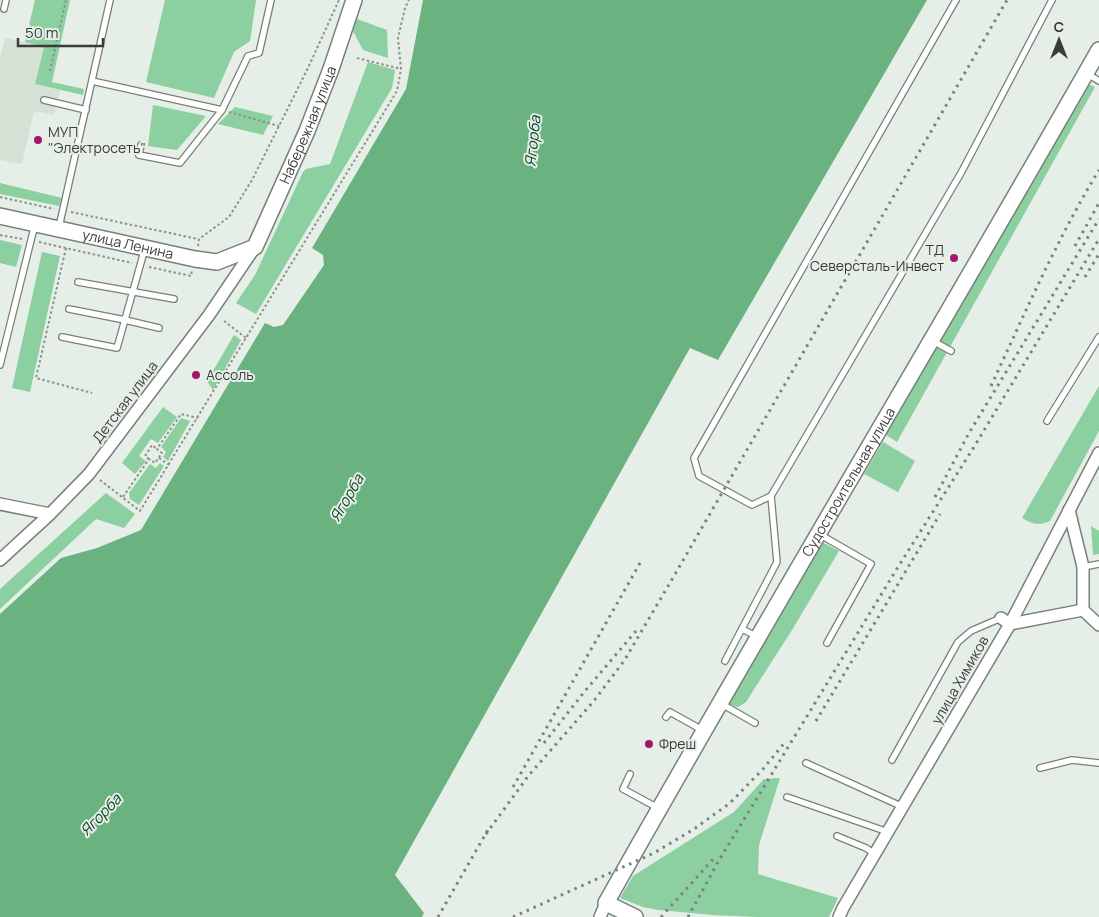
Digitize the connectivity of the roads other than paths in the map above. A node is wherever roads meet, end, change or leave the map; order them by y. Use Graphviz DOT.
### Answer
graph roads {
  1 [pos="6,0"];
  2 [pos="110,0"];
  3 [pos="271,0"];
  4 [pos="354,0"];
  5 [pos="956,0"];
  6 [pos="1052,0"];
  7 [pos="4,9"];
  8 [pos="1099,50"];
  9 [pos="1092,77"];
  10 [pos="92,81"];
  11 [pos="44,100"];
  12 [pos="86,110"];
  13 [pos="222,110"];
  14 [pos="141,145"];
  15 [pos="0,216"];
  16 [pos="35,224"];
  17 [pos="59,229"];
  18 [pos="255,247"];
  19 [pos="145,248"];
  20 [pos="78,282"];
  21 [pos="133,292"];
  22 [pos="174,299"];
  23 [pos="69,309"];
  24 [pos="125,320"];
  25 [pos="158,328"];
  26 [pos="62,337"];
  27 [pos="1099,337"];
  28 [pos="931,340"];
  29 [pos="951,351"];
  30 [pos="0,365"];
  31 [pos="1047,421"];
  32 [pos="1099,453"];
  33 [pos="771,496"];
  34 [pos="0,504"];
  35 [pos="1069,510"];
  36 [pos="50,514"];
  37 [pos="819,534"];
  38 [pos="0,560"];
  39 [pos="1099,564"];
  40 [pos="1083,566"];
  41 [pos="1083,610"];
  42 [pos="1006,621"];
  43 [pos="1099,625"];
  44 [pos="742,629"];
  45 [pos="758,638"];
  46 [pos="826,643"];
  47 [pos="724,661"];
  48 [pos="720,703"];
  49 [pos="666,717"];
  50 [pos="755,723"];
  51 [pos="704,731"];
  52 [pos="892,760"];
  53 [pos="806,763"];
  54 [pos="1099,763"];
  55 [pos="1040,768"];
  56 [pos="630,774"];
  57 [pos="787,798"];
  58 [pos="903,807"];
  59 [pos="659,809"];
  60 [pos="888,832"];
  61 [pos="837,836"];
  62 [pos="875,854"];
  63 [pos="606,903"];
  64 [pos="600,917"];
  65 [pos="634,917"];
  66 [pos="838,917"];
  1 -- 7 [label="lane"];
  2 -- 10 [label="lane"];
  3 -- 13 [label="lane"];
  4 -- 18 [label="main road, Набережная улица"];
  5 -- 33 [label="lane"];
  6 -- 33 [label="lane"];
  8 -- 9 [label="main road, Судостроительная улица"];
  9 -- 28 [label="main road, Судостроительная улица"];
  10 -- 12 [label="lane"];
  10 -- 13 [label="lane"];
  11 -- 12 [label="lane"];
  12 -- 17 [label="lane"];
  13 -- 14 [label="lane"];
  15 -- 16 [label="main road, улица Ленина"];
  16 -- 17 [label="main road, улица Ленина"];
  16 -- 30 [label="lane"];
  17 -- 19 [label="main road, улица Ленина"];
  18 -- 19 [label="main road, улица Ленина"];
  18 -- 36 [label="street, Детская улица"];
  19 -- 21 [label="lane"];
  20 -- 21 [label="lane"];
  21 -- 22 [label="lane"];
  21 -- 24 [label="lane"];
  23 -- 24 [label="lane"];
  24 -- 25 [label="lane"];
  24 -- 26 [label="lane"];
  27 -- 31 [label="lane"];
  28 -- 29 [label="lane"];
  28 -- 37 [label="main road, Судостроительная улица"];
  32 -- 35 [label="street, улица Химиков"];
  33 -- 44 [label="lane"];
  34 -- 36 [label="street"];
  35 -- 40 [label="street"];
  35 -- 42 [label="street, улица Химиков"];
  36 -- 38 [label="street, Детская улица"];
  37 -- 45 [label="main road, Судостроительная улица"];
  37 -- 46 [label="lane"];
  39 -- 40 [label="lane"];
  40 -- 41 [label="street"];
  41 -- 42 [label="street"];
  41 -- 43 [label="street"];
  42 -- 52 [label="lane"];
  42 -- 58 [label="street, улица Химиков"];
  44 -- 45 [label="lane"];
  44 -- 47 [label="lane"];
  45 -- 48 [label="main road, Судостроительная улица"];
  48 -- 50 [label="lane"];
  48 -- 51 [label="main road, Судостроительная улица"];
  49 -- 51 [label="lane"];
  51 -- 59 [label="main road, Судостроительная улица"];
  53 -- 58 [label="lane"];
  54 -- 55 [label="lane"];
  56 -- 59 [label="lane"];
  57 -- 60 [label="lane"];
  58 -- 60 [label="street, улица Химиков"];
  59 -- 63 [label="main road, Судостроительная улица"];
  60 -- 62 [label="street, улица Химиков"];
  61 -- 62 [label="lane"];
  62 -- 66 [label="street, улица Химиков"];
  63 -- 64 [label="street, Судостроительная улица"];
  63 -- 65 [label="main road"];
}
